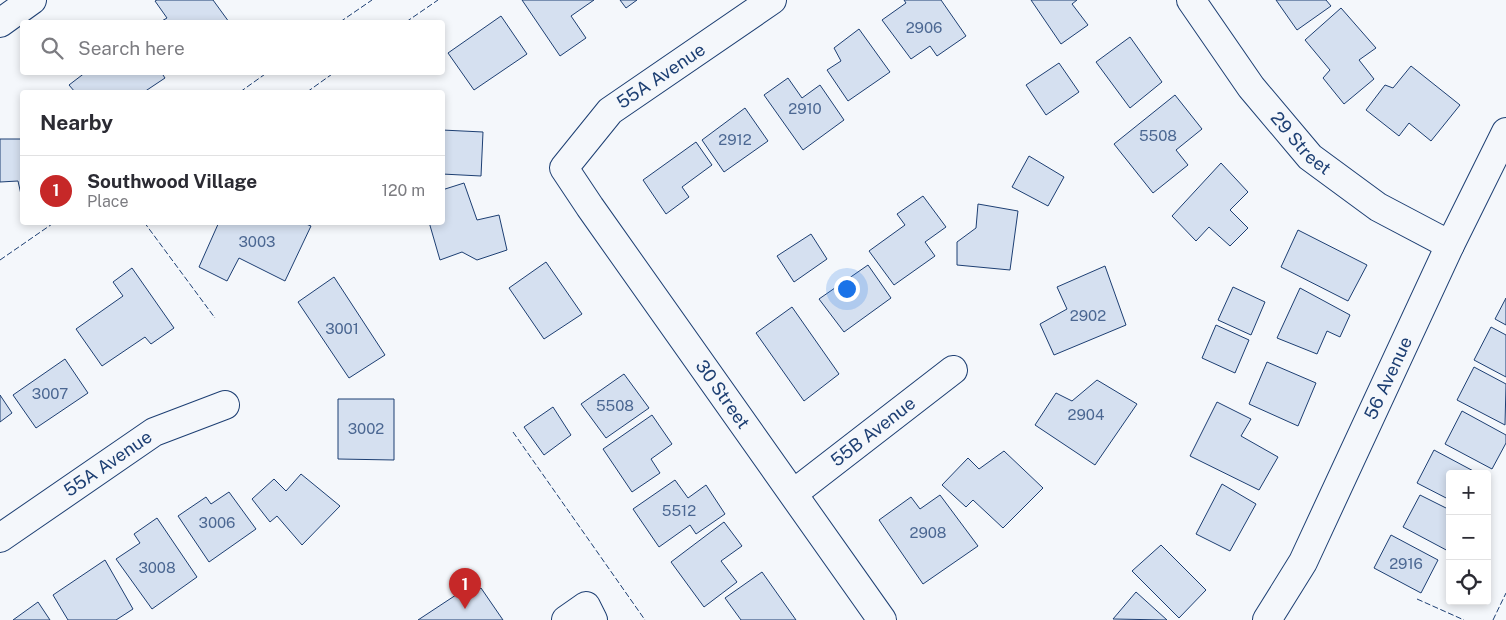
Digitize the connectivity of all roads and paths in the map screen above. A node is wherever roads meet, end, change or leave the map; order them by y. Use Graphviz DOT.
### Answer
graph roads {
  1 [pos="32,0"];
  2 [pos="772,0"];
  3 [pos="1191,0"];
  4 [pos="0,23"];
  5 [pos="1506,132"];
  6 [pos="564,168"];
  7 [pos="1450,244"];
  8 [pos="953,370"];
  9 [pos="225,405"];
  10 [pos="794,493"];
  11 [pos="0,538"];
  12 [pos="566,620"];
  13 [pos="593,620"];
  14 [pos="882,620"];
  15 [pos="1267,620"];
  1 -- 4 [label="street"];
  2 -- 6 [label="street, 55A Avenue"];
  3 -- 7 [label="street, 29 Street"];
  5 -- 7 [label="street, 56 Avenue"];
  6 -- 10 [label="street, 30 Street"];
  7 -- 15 [label="street, 56 Avenue"];
  8 -- 10 [label="street, 55B Avenue"];
  9 -- 11 [label="street, 55A Avenue"];
  10 -- 14 [label="street, 30 Street"];
  12 -- 13 [label="street"];
}
